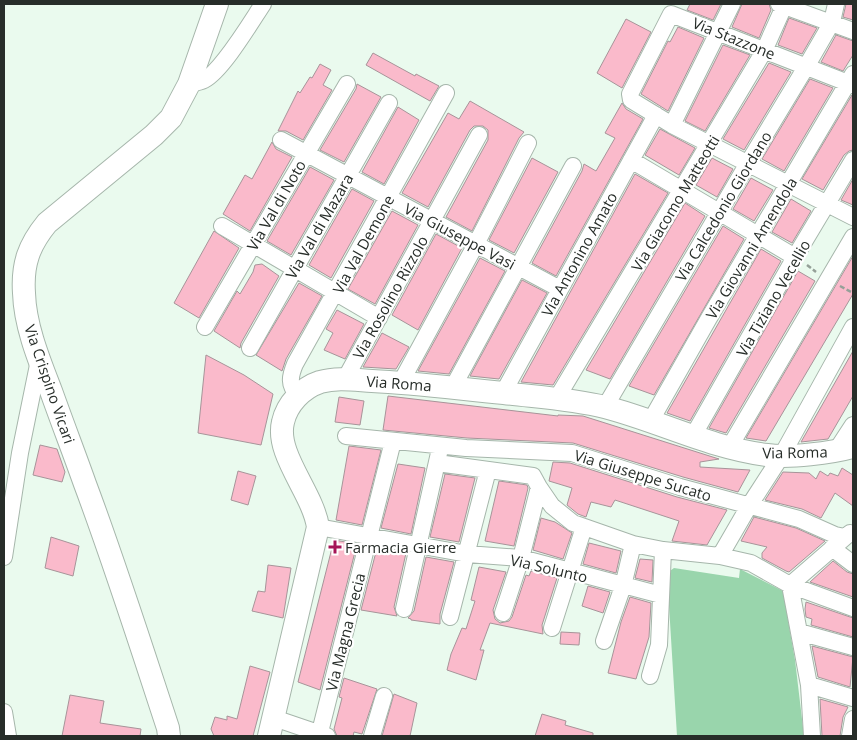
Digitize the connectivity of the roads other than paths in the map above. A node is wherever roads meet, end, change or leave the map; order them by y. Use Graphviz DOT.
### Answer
graph roads {
  1 [pos="217,4"];
  2 [pos="263,4"];
  3 [pos="732,4"];
  4 [pos="783,4"];
  5 [pos="836,4"];
  6 [pos="832,22"];
  7 [pos="853,31"];
  8 [pos="718,33"];
  9 [pos="764,51"];
  10 [pos="806,67"];
  11 [pos="852,81"];
  12 [pos="189,84"];
  13 [pos="347,84"];
  14 [pos="446,93"];
  15 [pos="389,104"];
  16 [pos="654,114"];
  17 [pos="672,125"];
  18 [pos="479,135"];
  19 [pos="281,140"];
  20 [pos="528,142"];
  21 [pos="710,143"];
  22 [pos="306,154"];
  23 [pos="631,160"];
  24 [pos="853,160"];
  25 [pos="748,162"];
  26 [pos="573,166"];
  27 [pos="348,176"];
  28 [pos="790,184"];
  29 [pos="682,191"];
  30 [pos="388,198"];
  31 [pos="828,204"];
  32 [pos="719,212"];
  33 [pos="853,216"];
  34 [pos="432,221"];
  35 [pos="222,226"];
  36 [pos="758,236"];
  37 [pos="853,237"];
  38 [pos="253,244"];
  39 [pos="476,244"];
  40 [pos="795,257"];
  41 [pos="518,266"];
  42 [pos="295,269"];
  43 [pos="560,289"];
  44 [pos="336,293"];
  45 [pos="378,318"];
  46 [pos="205,326"];
  47 [pos="853,327"];
  48 [pos="250,348"];
  49 [pos="39,360"];
  50 [pos="345,379"];
  51 [pos="401,382"];
  52 [pos="453,387"];
  53 [pos="503,393"];
  54 [pos="298,395"];
  55 [pos="558,398"];
  56 [pos="605,407"];
  57 [pos="650,422"];
  58 [pos="853,425"];
  59 [pos="346,436"];
  60 [pos="693,436"];
  61 [pos="393,441"];
  62 [pos="441,445"];
  63 [pos="729,448"];
  64 [pos="845,449"];
  65 [pos="782,456"];
  66 [pos="437,463"];
  67 [pos="488,470"];
  68 [pos="536,482"];
  69 [pos="749,506"];
  70 [pos="584,527"];
  71 [pos="318,528"];
  72 [pos="849,534"];
  73 [pos="369,536"];
  74 [pos="633,544"];
  75 [pos="418,546"];
  76 [pos="832,548"];
  77 [pos="663,550"];
  78 [pos="467,554"];
  79 [pos="720,556"];
  80 [pos="4,557"];
  81 [pos="521,558"];
  82 [pos="853,564"];
  83 [pos="570,572"];
  84 [pos="790,585"];
  85 [pos="623,586"];
  86 [pos="661,595"];
  87 [pos="853,608"];
  88 [pos="404,610"];
  89 [pos="503,613"];
  90 [pos="450,617"];
  91 [pos="552,628"];
  92 [pos="799,632"];
  93 [pos="604,641"];
  94 [pos="853,647"];
  95 [pos="650,676"];
  96 [pos="809,685"];
  97 [pos="384,696"];
  98 [pos="853,698"];
  99 [pos="4,712"];
  100 [pos="853,719"];
  101 [pos="271,727"];
  102 [pos="322,735"];
  103 [pos="8,736"];
  104 [pos="169,736"];
  105 [pos="372,736"];
  106 [pos="812,736"];
  107 [pos="850,736"];
  1 -- 12 [label="street, Via Crispino Vicari"];
  2 -- 12 [label="street"];
  3 -- 8 [label="street"];
  4 -- 6 [label="street"];
  4 -- 9 [label="street, Via Giacomo Matteotti"];
  5 -- 6 [label="street, Via Calcedonio Giordano"];
  6 -- 7 [label="street"];
  6 -- 10 [label="street, Via Calcedonio Giordano"];
  8 -- 9 [label="street, Via Stazzone"];
  8 -- 16 [label="street, Via Stazzone"];
  8 -- 17 [label="street"];
  9 -- 10 [label="street, Via Stazzone"];
  9 -- 21 [label="street, Via Giacomo Matteotti"];
  10 -- 11 [label="street, Via Stazzone"];
  10 -- 25 [label="street, Via Calcedonio Giordano"];
  11 -- 28 [label="street, Via Giovanni Amendola"];
  12 -- 49 [label="street, Via Crispino Vicari"];
  13 -- 22 [label="street, Via Val di Noto"];
  14 -- 30 [label="street, Via Val Demone"];
  15 -- 27 [label="street, Via Val di Mazara"];
  16 -- 17 [label="street"];
  16 -- 23 [label="street, Via Antonino Amato"];
  17 -- 21 [label="street"];
  18 -- 34 [label="street, Via Rosolino Rizzolo"];
  19 -- 22 [label="street, Via Giuseppe Vasi"];
  20 -- 39 [label="street"];
  21 -- 25 [label="street"];
  21 -- 29 [label="street, Via Giacomo Matteotti"];
  22 -- 27 [label="street, Via Giuseppe Vasi"];
  22 -- 38 [label="street, Via Val di Noto"];
  23 -- 29 [label="street"];
  23 -- 43 [label="street, Via Antonino Amato"];
  24 -- 31 [label="street, Via Tiziano Vecellio"];
  25 -- 28 [label="street"];
  25 -- 32 [label="street, Via Calcedonio Giordano"];
  26 -- 41 [label="street"];
  27 -- 30 [label="street, Via Giuseppe Vasi"];
  27 -- 42 [label="street, Via Val di Mazara"];
  28 -- 31 [label="street"];
  28 -- 36 [label="street, Via Giovanni Amendola"];
  29 -- 32 [label="street"];
  29 -- 55 [label="street, Via Giacomo Matteotti"];
  30 -- 34 [label="street, Via Giuseppe Vasi"];
  30 -- 44 [label="street, Via Val Demone"];
  31 -- 33 [label="street"];
  31 -- 40 [label="street, Via Tiziano Vecellio"];
  32 -- 36 [label="street"];
  32 -- 56 [label="street, Via Calcedonio Giordano"];
  34 -- 39 [label="street, Via Giuseppe Vasi"];
  34 -- 45 [label="street, Via Rosolino Rizzolo"];
  35 -- 38 [label="street"];
  36 -- 40 [label="street"];
  36 -- 57 [label="street, Via Giovanni Amendola"];
  37 -- 63 [label="street"];
  38 -- 42 [label="street"];
  38 -- 46 [label="street, Via Val di Noto"];
  39 -- 41 [label="street, Via Giuseppe Vasi"];
  39 -- 51 [label="street"];
  40 -- 60 [label="street, Via Tiziano Vecellio"];
  41 -- 43 [label="street, Via Giuseppe Vasi"];
  41 -- 52 [label="street"];
  42 -- 44 [label="street"];
  42 -- 48 [label="street, Via Val di Mazara"];
  43 -- 53 [label="street, Via Antonino Amato"];
  44 -- 45 [label="street"];
  44 -- 54 [label="street, Via Val Demone"];
  45 -- 50 [label="street, Via Rosolino Rizzolo"];
  47 -- 65 [label="street"];
  49 -- 80 [label="street"];
  49 -- 104 [label="street, Via Crispino Vicari"];
  50 -- 51 [label="street, Via Roma"];
  50 -- 54 [label="street, Via Roma"];
  51 -- 52 [label="street, Via Roma"];
  52 -- 53 [label="street, Via Roma"];
  53 -- 55 [label="street, Via Roma"];
  54 -- 71 [label="street, Via Roma"];
  55 -- 56 [label="street, Via Roma"];
  56 -- 57 [label="street, Via Roma"];
  57 -- 60 [label="street, Via Roma"];
  58 -- 64 [label="street"];
  59 -- 61 [label="street, Via Giuseppe Sucato"];
  60 -- 63 [label="street, Via Roma"];
  61 -- 62 [label="street, Via Giuseppe Sucato"];
  61 -- 73 [label="street, Via Magna Grecia"];
  62 -- 66 [label="street"];
  62 -- 69 [label="street, Via Giuseppe Sucato"];
  63 -- 65 [label="street, Via Roma"];
  64 -- 65 [label="street, Via Roma"];
  65 -- 69 [label="street"];
  66 -- 67 [label="street"];
  66 -- 75 [label="street"];
  67 -- 68 [label="street"];
  67 -- 78 [label="street"];
  68 -- 70 [label="street"];
  68 -- 81 [label="street"];
  69 -- 72 [label="street, Via Giuseppe Sucato"];
  69 -- 79 [label="street"];
  70 -- 74 [label="street"];
  70 -- 83 [label="street"];
  71 -- 73 [label="street, Via Solunto"];
  71 -- 101 [label="street, Via Roma"];
  72 -- 76 [label="street"];
  73 -- 75 [label="street, Via Solunto"];
  73 -- 102 [label="street, Via Magna Grecia"];
  74 -- 77 [label="street"];
  74 -- 85 [label="street"];
  75 -- 78 [label="street, Via Solunto"];
  75 -- 88 [label="street"];
  76 -- 82 [label="street"];
  76 -- 84 [label="street"];
  77 -- 79 [label="street"];
  77 -- 86 [label="street"];
  78 -- 81 [label="street, Via Solunto"];
  78 -- 90 [label="street"];
  79 -- 84 [label="street"];
  81 -- 83 [label="street, Via Solunto"];
  81 -- 89 [label="street"];
  83 -- 85 [label="street, Via Solunto"];
  83 -- 91 [label="street"];
  84 -- 87 [label="street"];
  84 -- 92 [label="street"];
  85 -- 86 [label="street, Via Solunto"];
  85 -- 93 [label="street"];
  86 -- 95 [label="street"];
  92 -- 94 [label="street"];
  92 -- 96 [label="street"];
  96 -- 98 [label="street"];
  96 -- 106 [label="street"];
  97 -- 105 [label="street"];
  99 -- 103 [label="street"];
  100 -- 107 [label="street"];
  101 -- 102 [label="street"];
}
